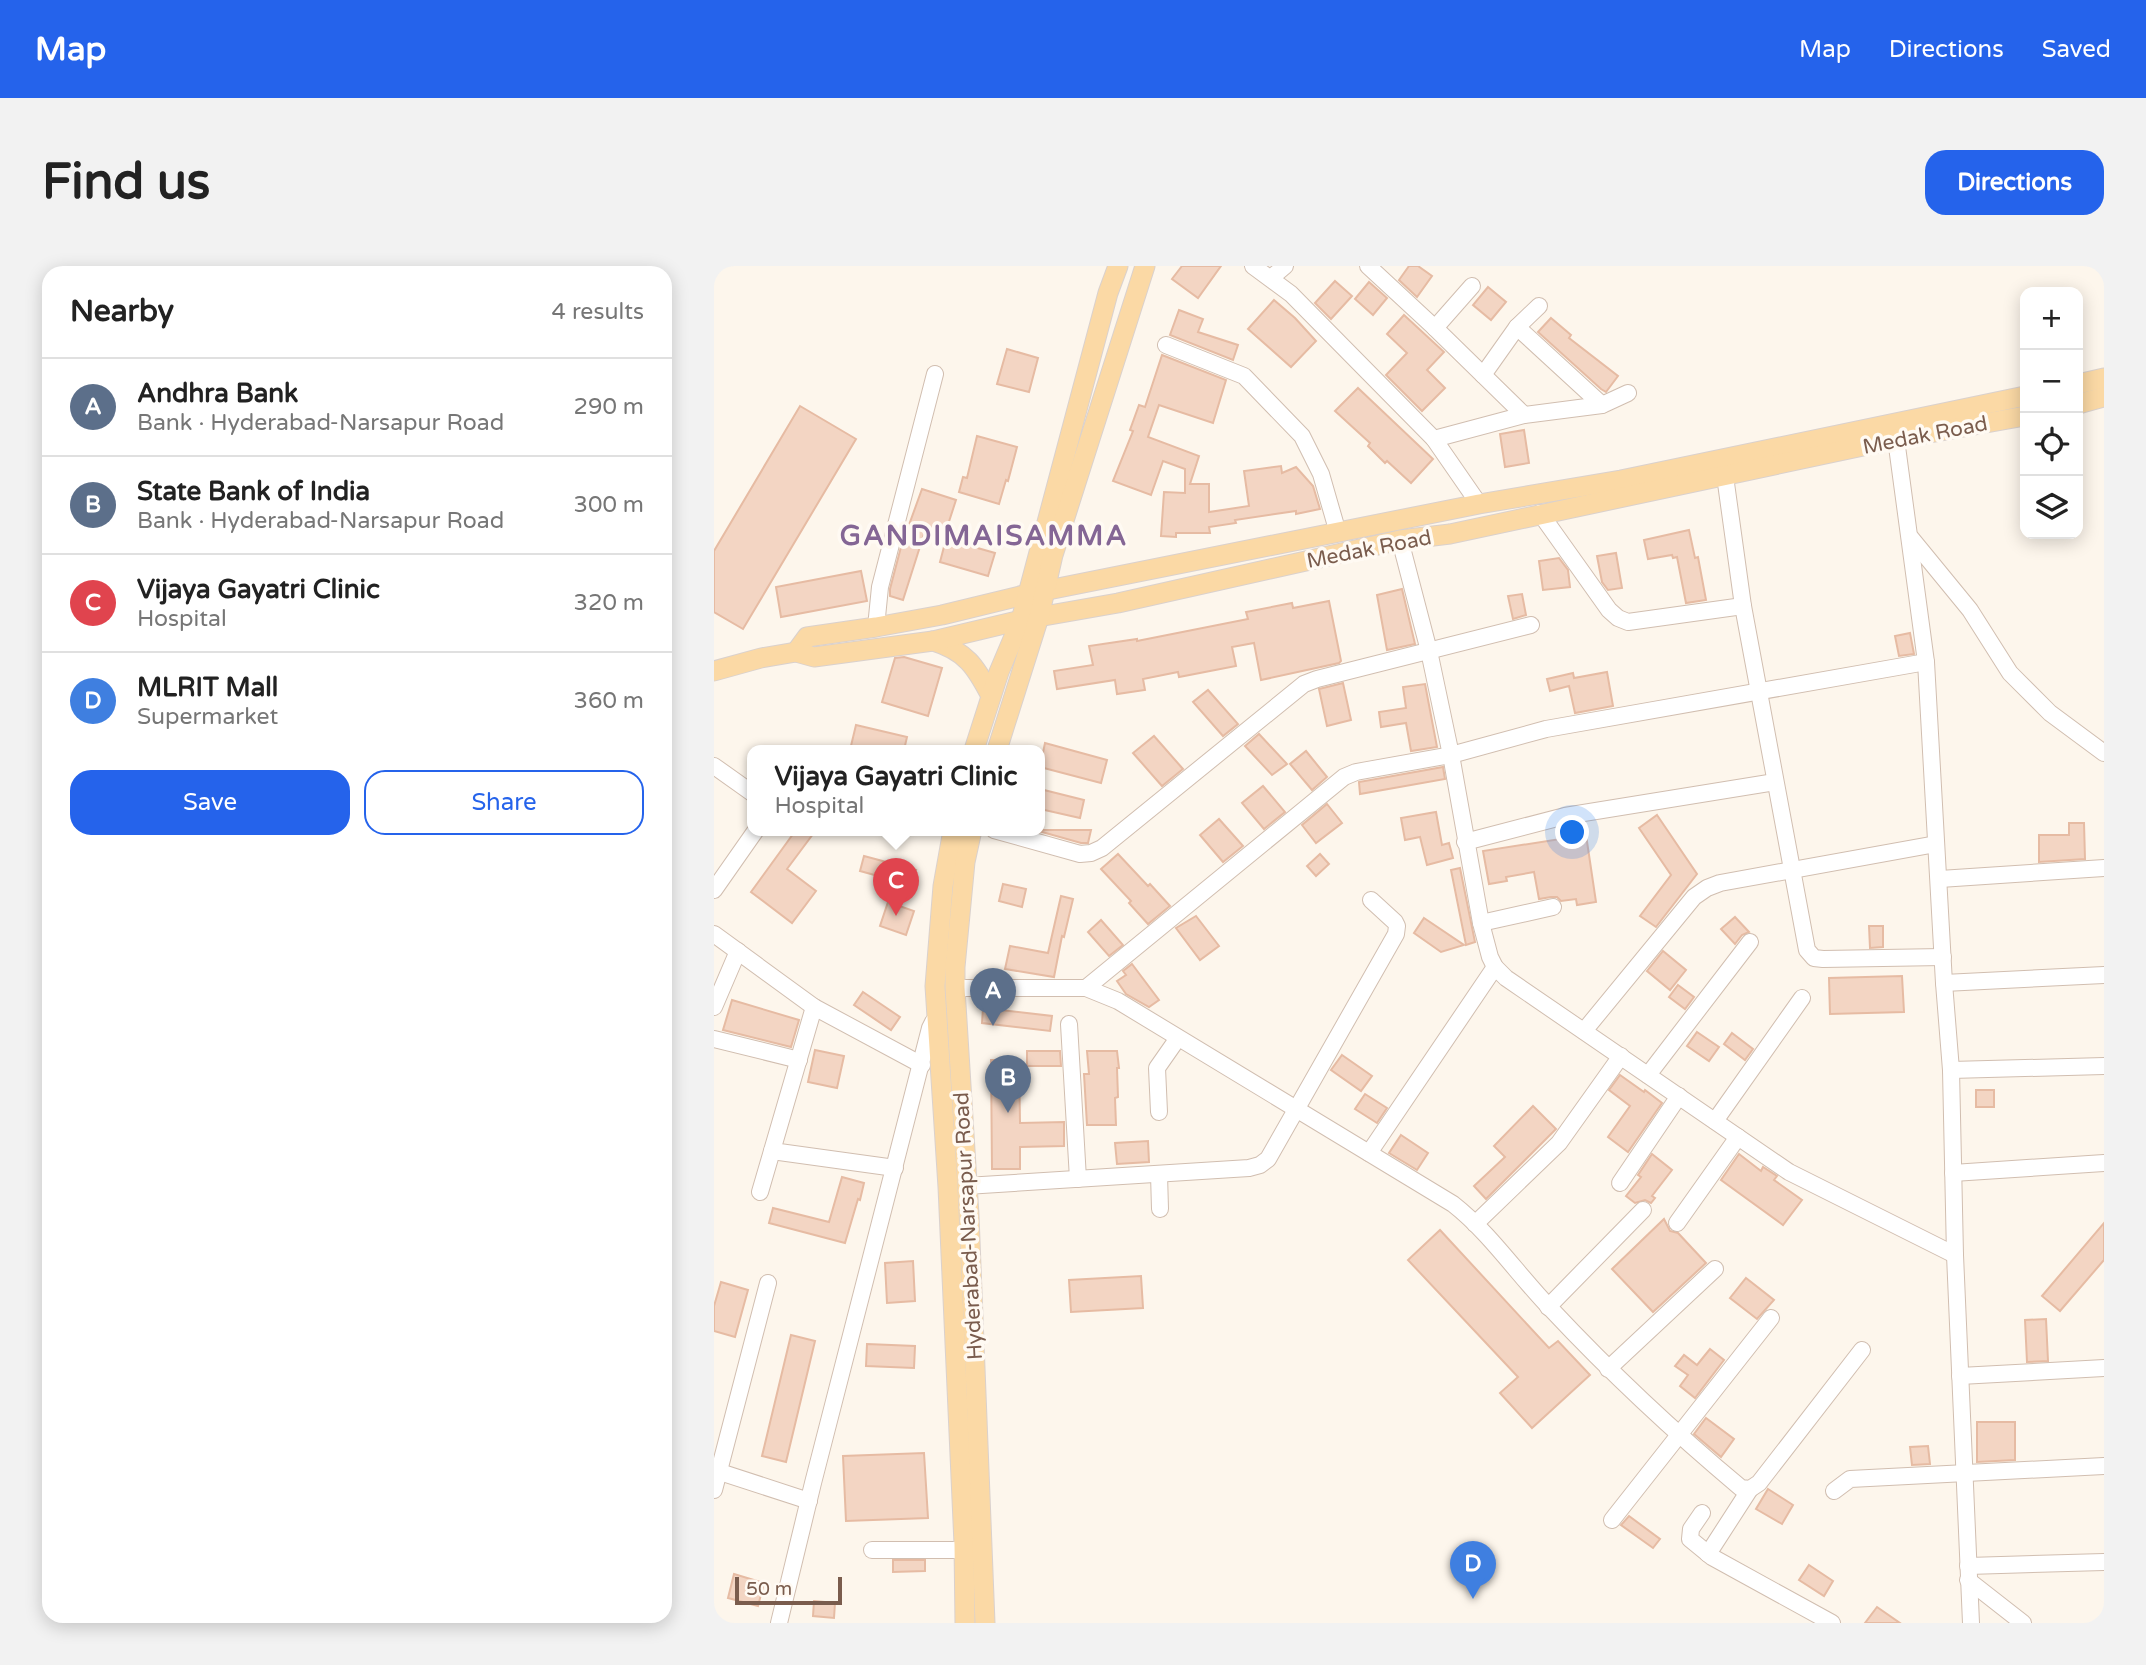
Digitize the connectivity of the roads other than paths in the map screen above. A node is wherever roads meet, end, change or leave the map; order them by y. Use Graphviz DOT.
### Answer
graph roads {
  1 [pos="1118,266"];
  2 [pos="1144,266"];
  3 [pos="1253,266"];
  4 [pos="1285,266"];
  5 [pos="1368,266"];
  6 [pos="1271,278"];
  7 [pos="1472,286"];
  8 [pos="1539,306"];
  9 [pos="1517,327"];
  10 [pos="1435,328"];
  11 [pos="1166,345"];
  12 [pos="935,374"];
  13 [pos="1483,375"];
  14 [pos="2104,378"];
  15 [pos="2083,383"];
  16 [pos="1628,393"];
  17 [pos="2020,397"];
  18 [pos="2104,397"];
  19 [pos="2083,403"];
  20 [pos="1602,405"];
  21 [pos="1524,415"];
  22 [pos="2020,417"];
  23 [pos="1434,439"];
  24 [pos="1896,439"];
  25 [pos="1726,476"];
  26 [pos="1511,499"];
  27 [pos="1479,505"];
  28 [pos="1540,513"];
  29 [pos="1514,520"];
  30 [pos="1338,533"];
  31 [pos="1910,536"];
  32 [pos="1400,540"];
  33 [pos="1036,593"];
  34 [pos="1743,606"];
  35 [pos="1030,619"];
  36 [pos="1531,625"];
  37 [pos="876,627"];
  38 [pos="933,640"];
  39 [pos="1429,651"];
  40 [pos="796,652"];
  41 [pos="1926,662"];
  42 [pos="714,671"];
  43 [pos="1759,692"];
  44 [pos="991,696"];
  45 [pos="976,745"];
  46 [pos="999,745"];
  47 [pos="2104,753"];
  48 [pos="1451,755"];
  49 [pos="714,766"];
  50 [pos="1775,782"];
  51 [pos="747,789"];
  52 [pos="752,836"];
  53 [pos="952,836"];
  54 [pos="971,836"];
  55 [pos="1016,836"];
  56 [pos="1465,842"];
  57 [pos="1936,844"];
  58 [pos="2104,869"];
  59 [pos="1793,871"];
  60 [pos="1940,879"];
  61 [pos="714,890"];
  62 [pos="1371,900"];
  63 [pos="1553,907"];
  64 [pos="1481,923"];
  65 [pos="714,934"];
  66 [pos="1750,942"];
  67 [pos="738,951"];
  68 [pos="1943,957"];
  69 [pos="1495,967"];
  70 [pos="2104,975"];
  71 [pos="1944,983"];
  72 [pos="954,988"];
  73 [pos="1086,988"];
  74 [pos="1802,998"];
  75 [pos="714,1007"];
  76 [pos="814,1007"];
  77 [pos="937,1020"];
  78 [pos="1069,1024"];
  79 [pos="1584,1031"];
  80 [pos="1178,1038"];
  81 [pos="714,1039"];
  82 [pos="1621,1056"];
  83 [pos="799,1060"];
  84 [pos="922,1065"];
  85 [pos="2104,1066"];
  86 [pos="1951,1069"];
  87 [pos="1648,1075"];
  88 [pos="1679,1096"];
  89 [pos="1295,1109"];
  90 [pos="1159,1112"];
  91 [pos="1715,1121"];
  92 [pos="1738,1137"];
  93 [pos="772,1151"];
  94 [pos="1369,1153"];
  95 [pos="2104,1163"];
  96 [pos="895,1168"];
  97 [pos="1953,1172"];
  98 [pos="1159,1174"];
  99 [pos="1078,1179"];
  100 [pos="1620,1183"];
  101 [pos="966,1186"];
  102 [pos="760,1192"];
  103 [pos="1160,1209"];
  104 [pos="1643,1210"];
  105 [pos="1676,1223"];
  106 [pos="1475,1224"];
  107 [pos="1955,1255"];
  108 [pos="1715,1269"];
  109 [pos="768,1283"];
  110 [pos="1548,1307"];
  111 [pos="1770,1318"];
  112 [pos="1862,1350"];
  113 [pos="2104,1368"];
  114 [pos="1608,1369"];
  115 [pos="1960,1376"];
  116 [pos="1678,1434"];
  117 [pos="2104,1466"];
  118 [pos="716,1470"];
  119 [pos="1964,1472"];
  120 [pos="1750,1489"];
  121 [pos="714,1490"];
  122 [pos="1834,1491"];
  123 [pos="809,1501"];
  124 [pos="1702,1513"];
  125 [pos="1612,1520"];
  126 [pos="872,1550"];
  127 [pos="964,1550"];
  128 [pos="1708,1554"];
  129 [pos="2104,1562"];
  130 [pos="1968,1573"];
  131 [pos="779,1623"];
  132 [pos="965,1623"];
  133 [pos="985,1623"];
  134 [pos="1832,1623"];
  135 [pos="1971,1623"];
  136 [pos="2023,1623"];
  1 -- 33 [label="main road"];
  2 -- 33 [label="main road"];
  3 -- 6 [label="street"];
  4 -- 6 [label="street"];
  5 -- 10 [label="street"];
  6 -- 23 [label="street"];
  7 -- 10 [label="street"];
  8 -- 9 [label="street"];
  9 -- 13 [label="street"];
  9 -- 20 [label="street"];
  10 -- 13 [label="street"];
  11 -- 30 [label="street"];
  12 -- 37 [label="street"];
  13 -- 21 [label="street"];
  14 -- 15 [label="main road"];
  16 -- 20 [label="street"];
  17 -- 26 [label="main road"];
  18 -- 19 [label="main road"];
  20 -- 21 [label="street"];
  21 -- 23 [label="street"];
  22 -- 24 [label="main road, Medak Road"];
  23 -- 27 [label="street"];
  24 -- 25 [label="main road, Medak Road"];
  24 -- 31 [label="street"];
  25 -- 28 [label="main road, Medak Road"];
  25 -- 34 [label="street"];
  26 -- 27 [label="main road"];
  26 -- 29 [label="main road"];
  27 -- 30 [label="main road"];
  28 -- 29 [label="main road, Medak Road"];
  28 -- 34 [label="street"];
  29 -- 32 [label="main road, Medak Road"];
  30 -- 33 [label="main road"];
  31 -- 41 [label="street"];
  31 -- 47 [label="street"];
  32 -- 35 [label="main road, Medak Road"];
  32 -- 39 [label="street"];
  33 -- 35 [label="main road"];
  33 -- 37 [label="main road"];
  34 -- 43 [label="street"];
  35 -- 38 [label="main road, Medak Road"];
  35 -- 44 [label="main road"];
  35 -- 46 [label="main road"];
  36 -- 39 [label="street"];
  37 -- 40 [label="main road"];
  38 -- 40 [label="main road, Medak Road"];
  38 -- 44 [label="main road"];
  39 -- 48 [label="street"];
  39 -- 55 [label="street"];
  40 -- 42 [label="main road, Medak Road"];
  41 -- 43 [label="street"];
  41 -- 57 [label="street"];
  43 -- 48 [label="street"];
  43 -- 50 [label="street"];
  44 -- 45 [label="main road"];
  48 -- 56 [label="street"];
  48 -- 73 [label="street"];
  49 -- 51 [label="street"];
  50 -- 56 [label="street"];
  50 -- 59 [label="street"];
  52 -- 61 [label="street"];
  53 -- 77 [label="main road, Hyderabad-Narsapur Road"];
  54 -- 72 [label="main road, Hyderabad-Narsapur Road"];
  56 -- 64 [label="street"];
  57 -- 59 [label="street"];
  57 -- 60 [label="street"];
  58 -- 60 [label="street"];
  59 -- 68 [label="street"];
  59 -- 79 [label="street"];
  60 -- 68 [label="street"];
  62 -- 89 [label="street"];
  63 -- 64 [label="street"];
  64 -- 69 [label="street"];
  65 -- 67 [label="street"];
  66 -- 87 [label="street"];
  67 -- 75 [label="street"];
  67 -- 76 [label="street"];
  68 -- 71 [label="street"];
  69 -- 79 [label="street"];
  69 -- 94 [label="street"];
  70 -- 71 [label="street"];
  71 -- 86 [label="street"];
  72 -- 73 [label="street"];
  72 -- 101 [label="main road, Hyderabad-Narsapur Road"];
  73 -- 80 [label="street"];
  74 -- 91 [label="street"];
  76 -- 83 [label="street"];
  76 -- 84 [label="street"];
  77 -- 84 [label="street"];
  77 -- 127 [label="main road, Hyderabad-Narsapur Road"];
  78 -- 99 [label="street"];
  79 -- 82 [label="street"];
  80 -- 89 [label="street"];
  80 -- 90 [label="street"];
  81 -- 83 [label="street"];
  82 -- 87 [label="street"];
  82 -- 106 [label="street"];
  83 -- 93 [label="street"];
  84 -- 96 [label="street"];
  85 -- 86 [label="street"];
  86 -- 97 [label="street"];
  87 -- 88 [label="street"];
  88 -- 91 [label="street"];
  88 -- 100 [label="street"];
  89 -- 94 [label="street"];
  89 -- 98 [label="street"];
  91 -- 92 [label="street"];
  92 -- 105 [label="street"];
  92 -- 107 [label="street"];
  93 -- 96 [label="street"];
  93 -- 102 [label="street"];
  94 -- 106 [label="street"];
  95 -- 97 [label="street"];
  96 -- 123 [label="street"];
  97 -- 107 [label="street"];
  98 -- 99 [label="street"];
  98 -- 103 [label="street"];
  99 -- 101 [label="street"];
  101 -- 133 [label="main road, Hyderabad-Narsapur Road"];
  104 -- 110 [label="street"];
  106 -- 110 [label="street"];
  107 -- 115 [label="street"];
  108 -- 114 [label="street"];
  109 -- 118 [label="street"];
  110 -- 114 [label="street"];
  111 -- 116 [label="street"];
  112 -- 120 [label="street"];
  113 -- 115 [label="street"];
  114 -- 116 [label="street"];
  115 -- 119 [label="street"];
  116 -- 120 [label="street"];
  116 -- 125 [label="street"];
  117 -- 119 [label="street"];
  118 -- 121 [label="street"];
  118 -- 123 [label="street"];
  119 -- 122 [label="street"];
  119 -- 130 [label="street"];
  120 -- 128 [label="street"];
  123 -- 131 [label="street"];
  124 -- 128 [label="street"];
  126 -- 127 [label="street"];
  127 -- 132 [label="main road, Hyderabad-Narsapur Road"];
  128 -- 134 [label="street"];
  129 -- 130 [label="street"];
  130 -- 135 [label="street"];
  130 -- 136 [label="street"];
}
